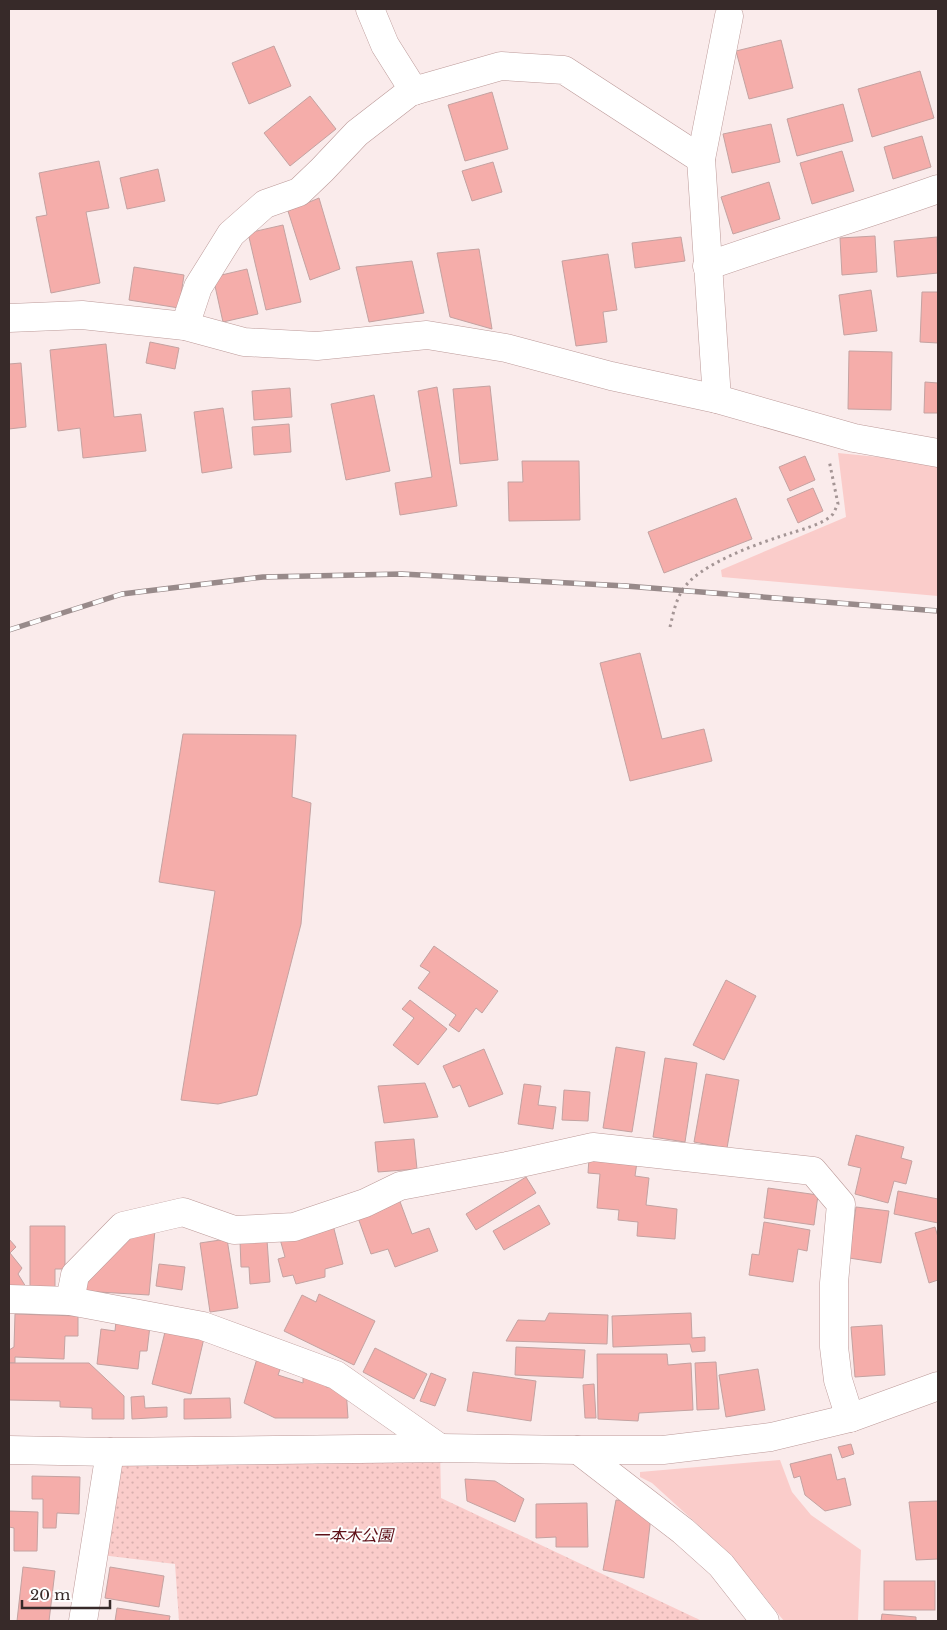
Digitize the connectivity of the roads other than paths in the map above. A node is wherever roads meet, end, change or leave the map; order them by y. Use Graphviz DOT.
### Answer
graph roads {
  1 [pos="370,9"];
  2 [pos="729,16"];
  3 [pos="414,91"];
  4 [pos="701,159"];
  5 [pos="938,189"];
  6 [pos="707,266"];
  7 [pos="9,318"];
  8 [pos="185,326"];
  9 [pos="717,399"];
  10 [pos="938,453"];
  11 [pos="9,1299"];
  12 [pos="70,1301"];
  13 [pos="938,1386"];
  14 [pos="850,1418"];
  15 [pos="440,1448"];
  16 [pos="9,1450"];
  17 [pos="578,1450"];
  18 [pos="110,1452"];
  19 [pos="83,1621"];
  20 [pos="765,1621"];
  1 -- 3 [label="street"];
  2 -- 4 [label="street"];
  3 -- 4 [label="street"];
  3 -- 8 [label="street"];
  4 -- 6 [label="street"];
  5 -- 6 [label="street"];
  6 -- 9 [label="street"];
  7 -- 8 [label="street"];
  8 -- 9 [label="street"];
  9 -- 10 [label="street"];
  11 -- 12 [label="street"];
  12 -- 14 [label="street"];
  12 -- 15 [label="street"];
  13 -- 14 [label="street"];
  14 -- 17 [label="street"];
  15 -- 17 [label="street"];
  15 -- 18 [label="street"];
  16 -- 18 [label="street"];
  17 -- 20 [label="street"];
  18 -- 19 [label="street"];
}
